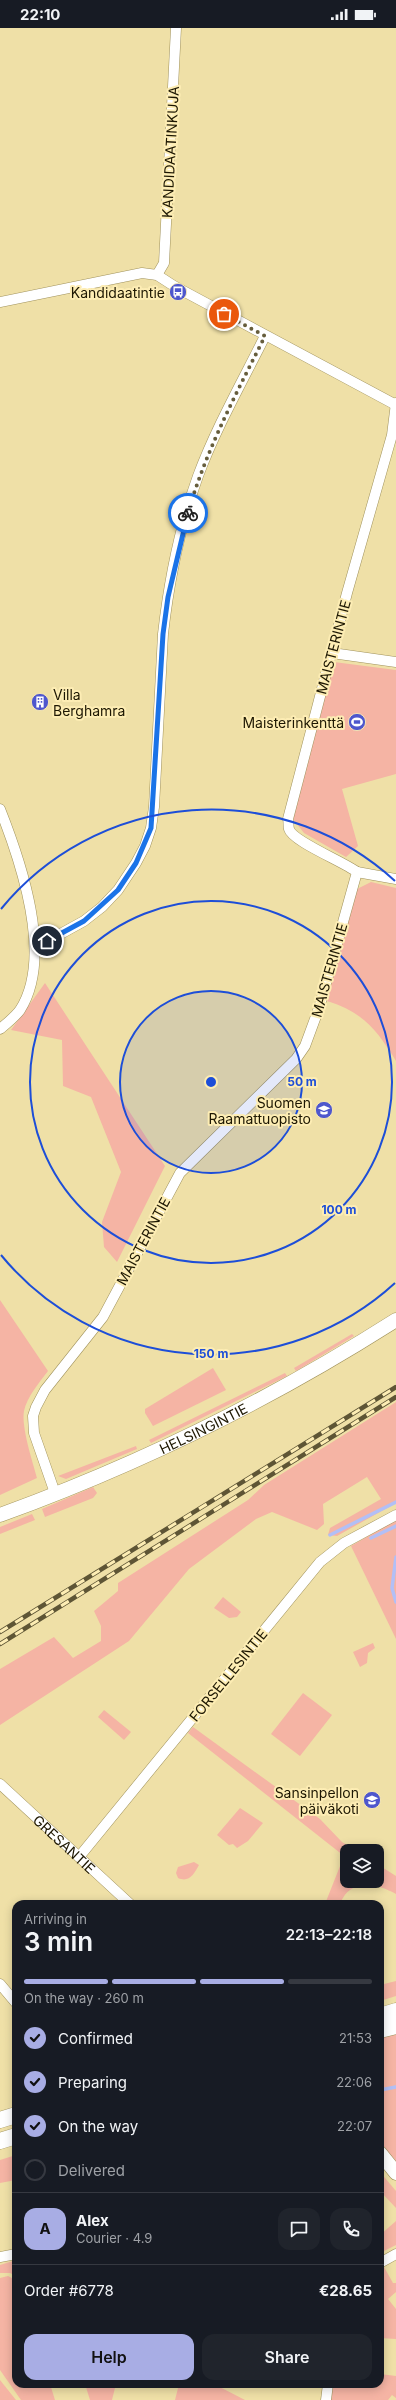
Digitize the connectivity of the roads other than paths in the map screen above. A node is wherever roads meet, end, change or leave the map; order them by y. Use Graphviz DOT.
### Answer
graph roads {
  1 [pos="176,28"];
  2 [pos="157,275"];
  3 [pos="0,302"];
  4 [pos="265,336"];
  5 [pos="396,405"];
  6 [pos="332,653"];
  7 [pos="396,662"];
  8 [pos="0,808"];
  9 [pos="357,872"];
  10 [pos="396,879"];
  11 [pos="35,948"];
  12 [pos="0,1029"];
  13 [pos="396,1320"];
  14 [pos="55,1493"];
  15 [pos="0,1514"];
  16 [pos="396,1515"];
  17 [pos="0,1784"];
  18 [pos="79,1857"];
  19 [pos="126,1900"];
  20 [pos="0,1984"];
  21 [pos="12,1998"];
  22 [pos="396,2011"];
  23 [pos="384,2015"];
  24 [pos="396,2026"];
  25 [pos="384,2029"];
  26 [pos="12,2116"];
  27 [pos="0,2120"];
  28 [pos="12,2137"];
  29 [pos="0,2141"];
  30 [pos="384,2158"];
  31 [pos="396,2173"];
  32 [pos="396,2254"];
  33 [pos="12,2255"];
  34 [pos="0,2257"];
  35 [pos="384,2261"];
  36 [pos="328,2388"];
  37 [pos="326,2400"];
  1 -- 2 [label="street, KANDIDAATINKUJA"];
  2 -- 3 [label="street"];
  2 -- 4 [label="street"];
  4 -- 5 [label="street"];
  4 -- 11 [label="street"];
  5 -- 6 [label="street, MAISTERINTIE"];
  6 -- 7 [label="street"];
  6 -- 9 [label="street, MAISTERINTIE"];
  8 -- 11 [label="street"];
  9 -- 10 [label="street"];
  9 -- 14 [label="street, MAISTERINTIE"];
  11 -- 12 [label="street"];
  13 -- 14 [label="main road, HELSINGINTIE"];
  14 -- 15 [label="main road, HELSINGINTIE"];
  16 -- 18 [label="street, FORSELLESINTIE"];
  17 -- 18 [label="street, GRESANTIE"];
  18 -- 19 [label="street, GRESANTIE"];
  20 -- 21 [label="street"];
  22 -- 23 [label="main road"];
  24 -- 25 [label="main road"];
  26 -- 27 [label="main road"];
  28 -- 29 [label="main road"];
  30 -- 31 [label="main road"];
  32 -- 35 [label="street"];
  33 -- 34 [label="street"];
  36 -- 37 [label="street"];
}
